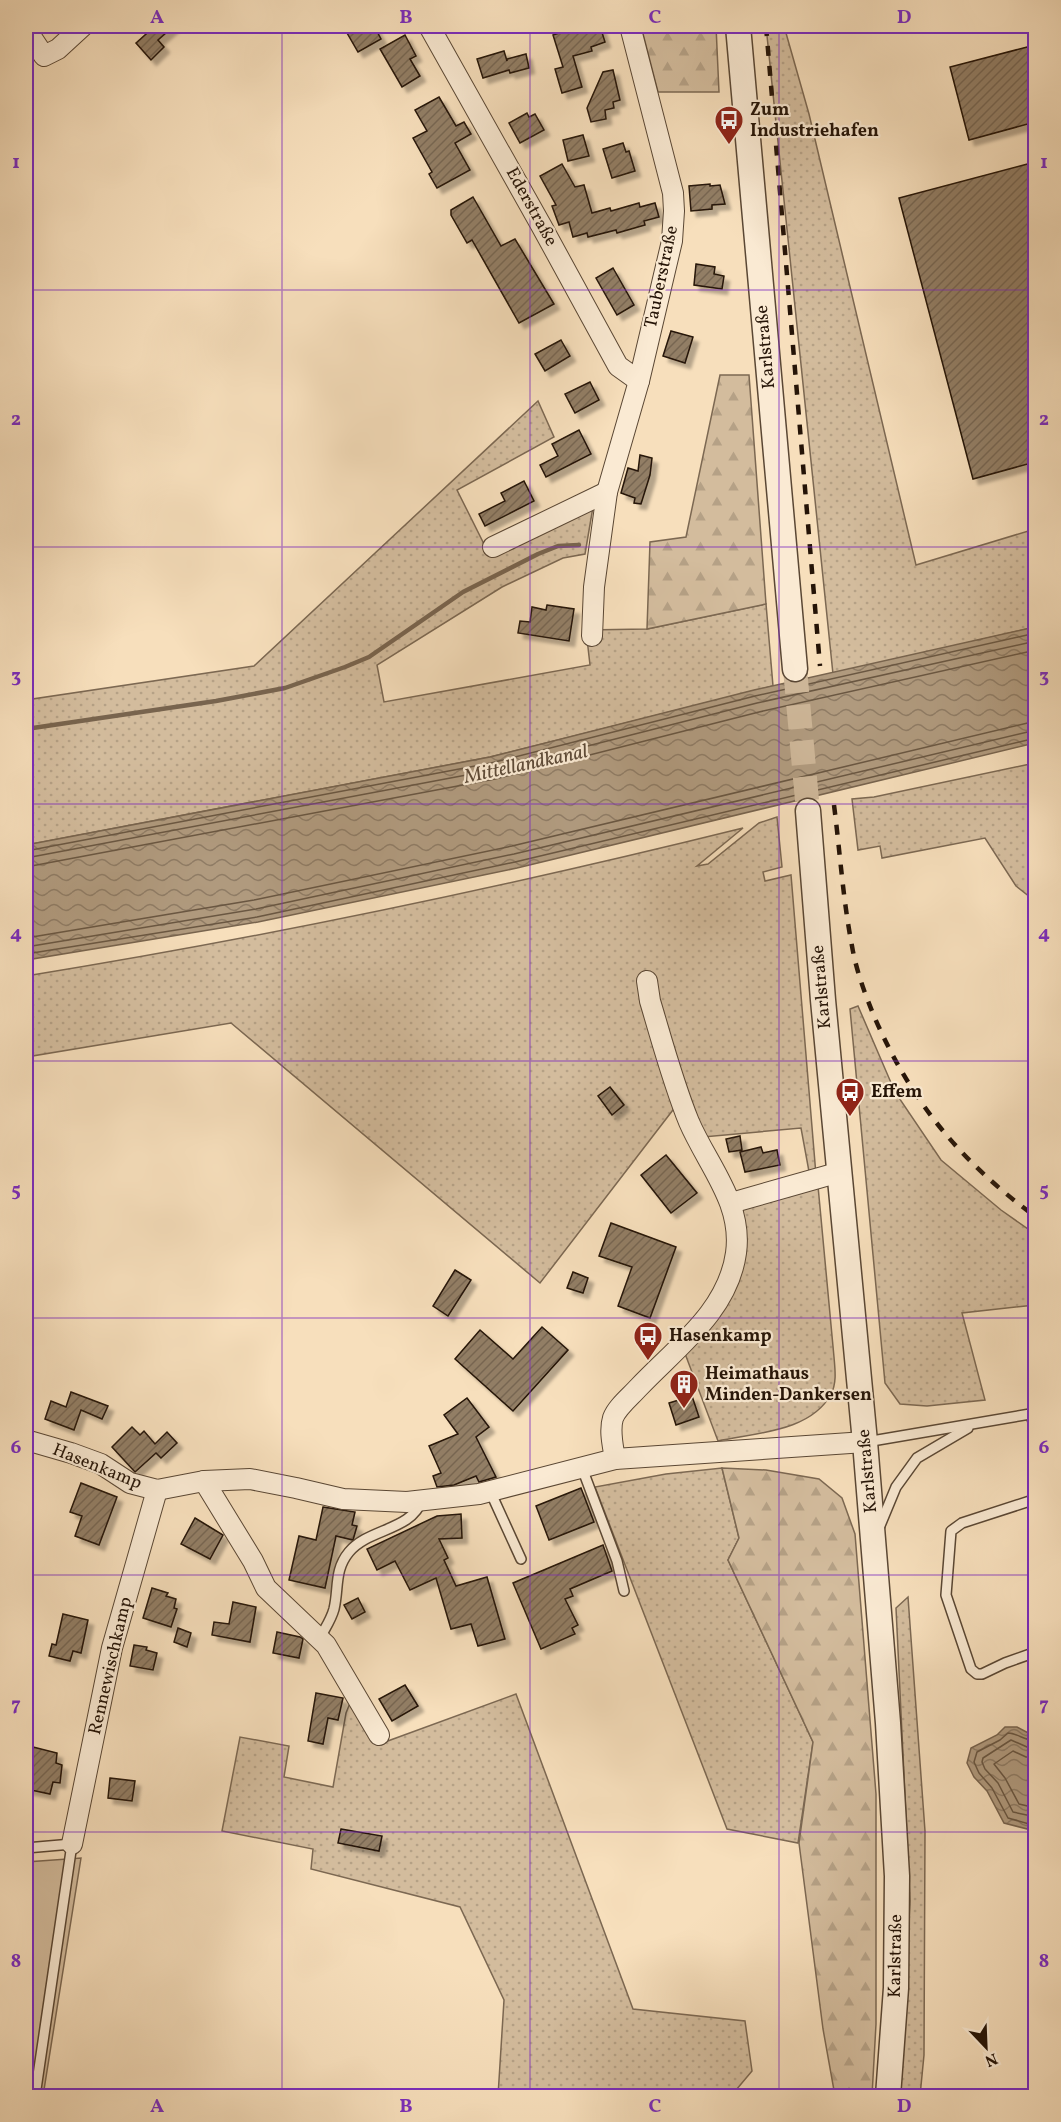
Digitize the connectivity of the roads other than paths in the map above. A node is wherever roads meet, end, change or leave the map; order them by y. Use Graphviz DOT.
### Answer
graph roads {
  1 [pos="83,26"];
  2 [pos="429,26"];
  3 [pos="630,26"];
  4 [pos="738,26"];
  5 [pos="26,29"];
  6 [pos="639,381"];
  7 [pos="607,492"];
  8 [pos="493,547"];
  9 [pos="592,636"];
  10 [pos="795,669"];
  11 [pos="808,812"];
  12 [pos="647,981"];
  13 [pos="840,1172"];
  14 [pos="731,1203"];
  15 [pos="1033,1414"];
  16 [pos="975,1424"];
  17 [pos="1035,1434"];
  18 [pos="26,1440"];
  19 [pos="865,1442"];
  20 [pos="615,1459"];
  21 [pos="582,1468"];
  22 [pos="204,1481"];
  23 [pos="158,1490"];
  24 [pos="490,1491"];
  25 [pos="1035,1499"];
  26 [pos="422,1500"];
  27 [pos="874,1541"];
  28 [pos="522,1559"];
  29 [pos="624,1591"];
  30 [pos="320,1638"];
  31 [pos="1035,1652"];
  32 [pos="379,1736"];
  33 [pos="72,1844"];
  34 [pos="26,1848"];
  35 [pos="35,2097"];
  36 [pos="888,2097"];
  1 -- 5 [label="street"];
  2 -- 6 [label="street, Ederstraße"];
  3 -- 6 [label="street, Tauberstraße"];
  4 -- 10 [label="street, Karlstraße"];
  6 -- 7 [label="street, Tauberstraße"];
  7 -- 8 [label="street"];
  7 -- 9 [label="street, Tauberstraße"];
  11 -- 13 [label="street, Karlstraße"];
  12 -- 14 [label="street"];
  13 -- 14 [label="street"];
  13 -- 19 [label="street, Karlstraße"];
  14 -- 20 [label="street"];
  15 -- 16 [label="lane"];
  15 -- 17 [label="lane"];
  16 -- 19 [label="lane"];
  16 -- 27 [label="lane"];
  18 -- 23 [label="street, Hasenkamp"];
  19 -- 20 [label="street, Hasenkamp"];
  19 -- 27 [label="street, Karlstraße"];
  20 -- 21 [label="street, Hasenkamp"];
  21 -- 24 [label="street, Hasenkamp"];
  21 -- 29 [label="lane"];
  22 -- 23 [label="street, Hasenkamp"];
  22 -- 26 [label="street, Hasenkamp"];
  22 -- 30 [label="street"];
  23 -- 33 [label="street, Rennewischkamp"];
  24 -- 26 [label="street, Hasenkamp"];
  24 -- 28 [label="lane"];
  25 -- 31 [label="lane"];
  26 -- 30 [label="lane"];
  27 -- 36 [label="street, Karlstraße"];
  30 -- 32 [label="street"];
  33 -- 34 [label="lane"];
  33 -- 35 [label="lane"];
}
